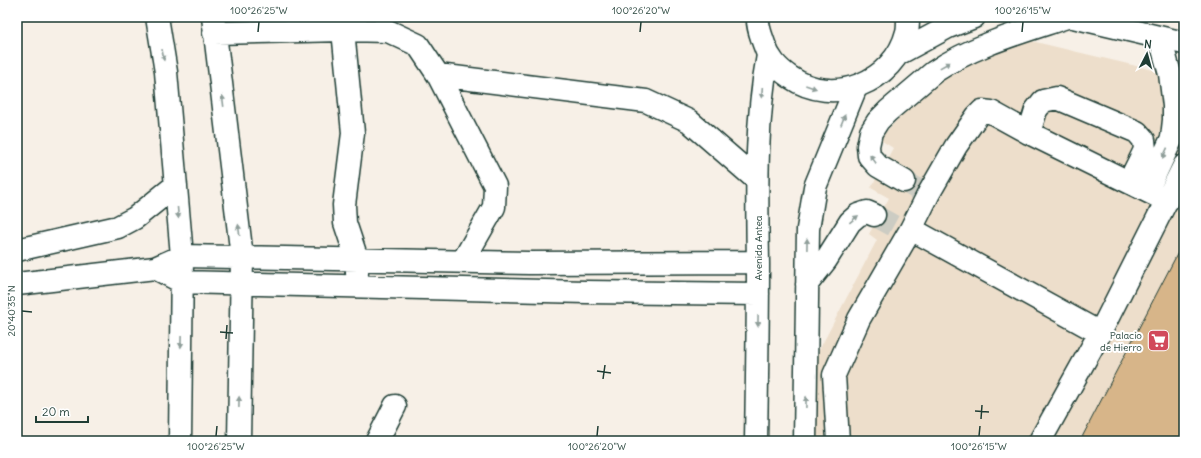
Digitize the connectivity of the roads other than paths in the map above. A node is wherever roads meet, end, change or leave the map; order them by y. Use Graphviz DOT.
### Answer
graph roads {
  1 [pos="157,17"];
  2 [pos="908,17"];
  3 [pos="974,17"];
  4 [pos="1067,17"];
  5 [pos="1073,17"];
  6 [pos="756,19"];
  7 [pos="214,25"];
  8 [pos="343,30"];
  9 [pos="1160,38"];
  10 [pos="1184,43"];
  11 [pos="898,54"];
  12 [pos="768,55"];
  13 [pos="438,75"];
  14 [pos="856,88"];
  15 [pos="1029,132"];
  16 [pos="1184,166"];
  17 [pos="757,180"];
  18 [pos="904,181"];
  19 [pos="176,185"];
  20 [pos="1138,186"];
  21 [pos="1167,201"];
  22 [pos="874,215"];
  23 [pos="911,228"];
  24 [pos="17,250"];
  25 [pos="182,256"];
  26 [pos="242,257"];
  27 [pos="357,259"];
  28 [pos="463,261"];
  29 [pos="758,262"];
  30 [pos="529,263"];
  31 [pos="155,268"];
  32 [pos="182,282"];
  33 [pos="242,283"];
  34 [pos="17,284"];
  35 [pos="807,284"];
  36 [pos="357,286"];
  37 [pos="528,290"];
  38 [pos="758,294"];
  39 [pos="1100,333"];
  40 [pos="395,406"];
  41 [pos="180,441"];
  42 [pos="238,441"];
  43 [pos="377,441"];
  44 [pos="756,441"];
  45 [pos="805,441"];
  46 [pos="838,441"];
  47 [pos="1040,441"];
  1 -- 19 [label="street, one-way"];
  2 -- 11 [label="street"];
  3 -- 11 [label="street"];
  18 -- 4 [label="street, one-way"];
  5 -- 9 [label="street"];
  6 -- 12 [label="street"];
  7 -- 8 [label="street"];
  26 -- 7 [label="street, one-way"];
  8 -- 13 [label="street"];
  8 -- 27 [label="street"];
  9 -- 10 [label="street"];
  9 -- 20 [label="street, one-way"];
  11 -- 14 [label="street"];
  12 -- 14 [label="street, one-way"];
  12 -- 17 [label="street, Avenida Antea, one-way"];
  13 -- 17 [label="street"];
  13 -- 28 [label="street"];
  35 -- 14 [label="street, one-way"];
  15 -- 20 [label="street"];
  15 -- 20 [label="street"];
  15 -- 23 [label="street"];
  16 -- 21 [label="street"];
  17 -- 29 [label="street, Avenida Antea"];
  19 -- 24 [label="street"];
  19 -- 25 [label="street, one-way"];
  20 -- 21 [label="street"];
  21 -- 39 [label="street"];
  35 -- 22 [label="street, one-way"];
  23 -- 39 [label="street"];
  23 -- 46 [label="street"];
  25 -- 26 [label="street"];
  25 -- 31 [label="street"];
  25 -- 32 [label="street"];
  26 -- 27 [label="street"];
  26 -- 33 [label="street"];
  27 -- 28 [label="street"];
  27 -- 36 [label="street"];
  28 -- 30 [label="street"];
  29 -- 30 [label="street"];
  29 -- 38 [label="street, Avenida Antea"];
  30 -- 37 [label="street"];
  31 -- 32 [label="street"];
  31 -- 34 [label="street"];
  32 -- 33 [label="street"];
  32 -- 41 [label="street, one-way"];
  33 -- 36 [label="street"];
  42 -- 33 [label="street, one-way"];
  45 -- 35 [label="street, one-way"];
  36 -- 37 [label="street"];
  37 -- 38 [label="street"];
  38 -- 44 [label="street, Avenida Antea, one-way"];
  39 -- 47 [label="street"];
  40 -- 43 [label="street"];
}
